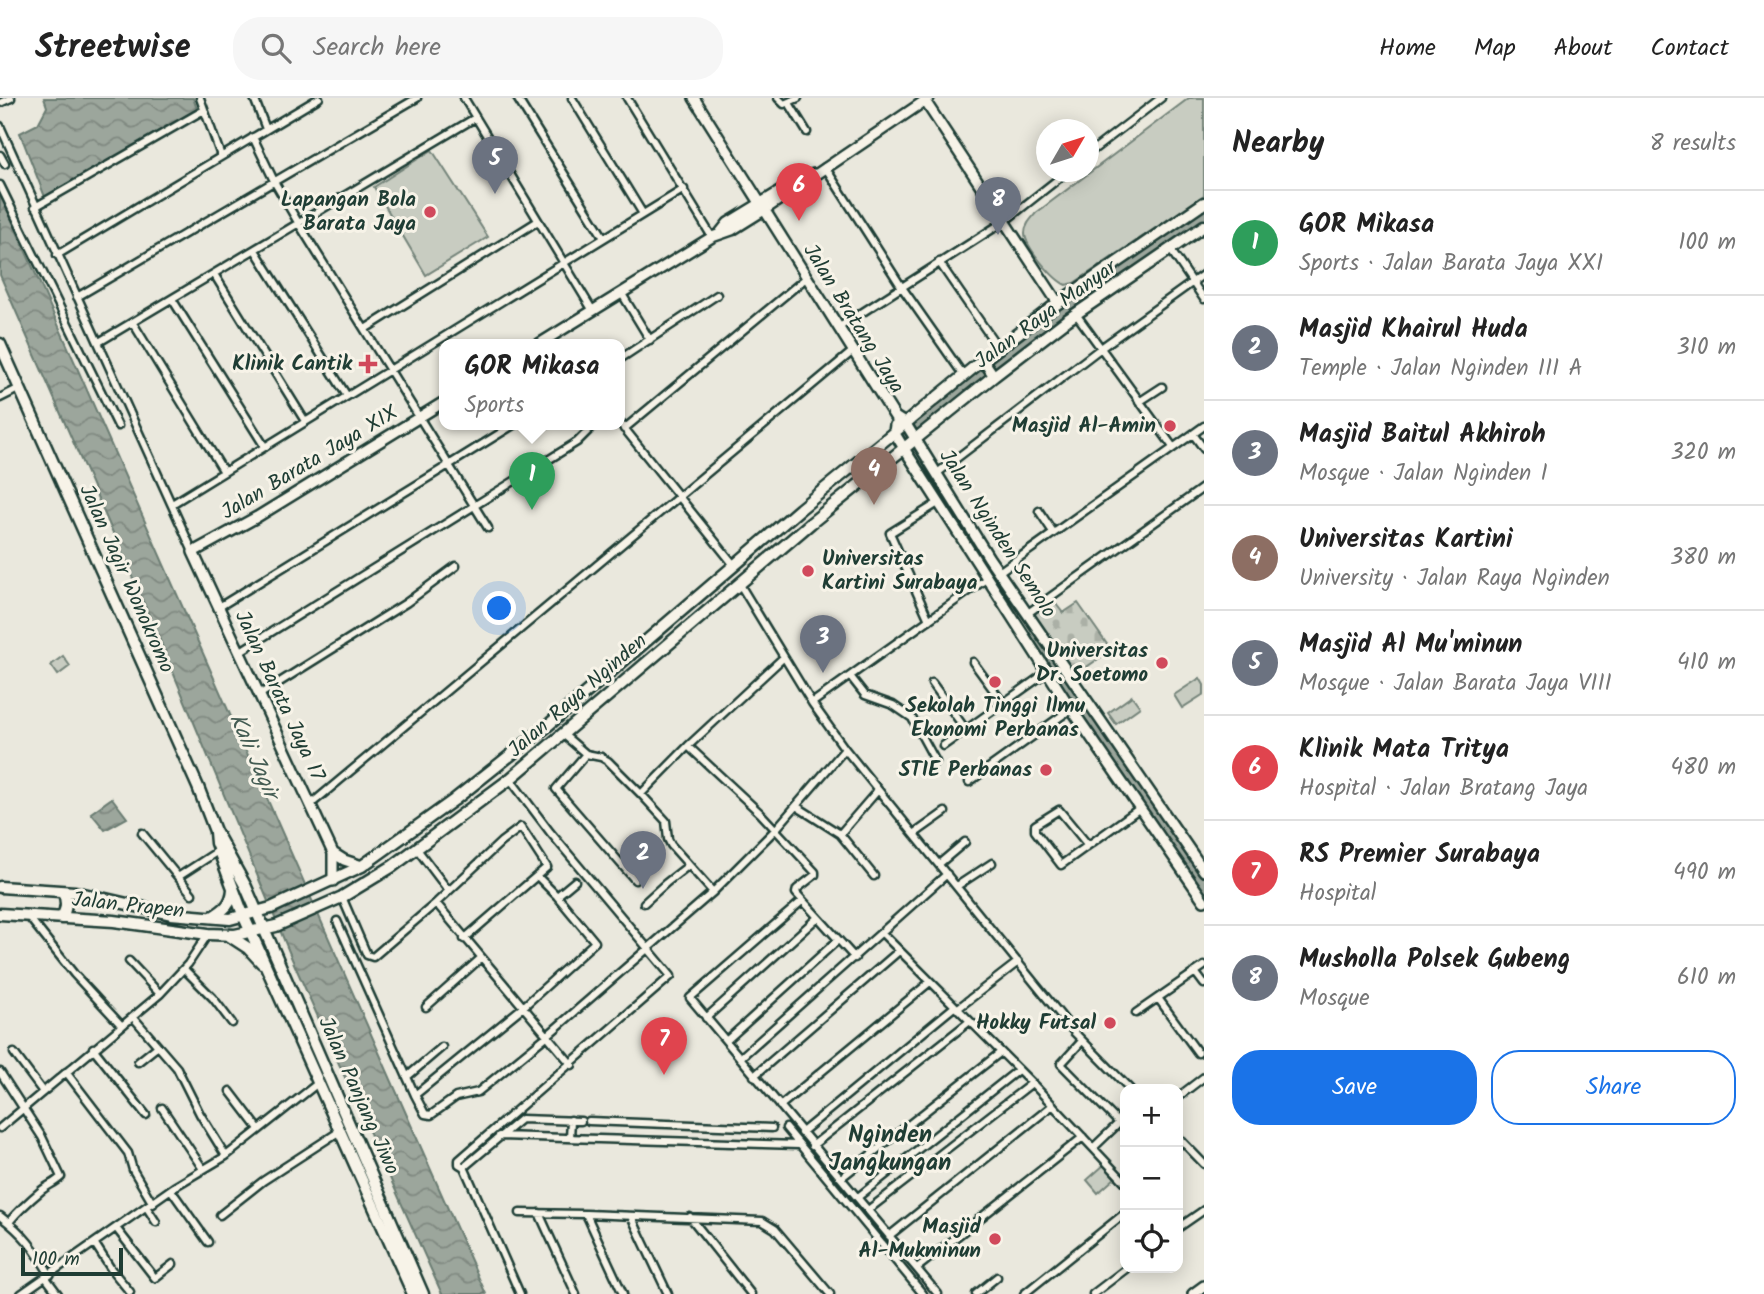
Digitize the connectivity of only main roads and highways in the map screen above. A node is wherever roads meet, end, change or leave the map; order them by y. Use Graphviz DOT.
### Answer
graph roads {
  1 [pos="694,98"];
  2 [pos="925,99"];
  3 [pos="1204,203"];
  4 [pos="762,207"];
  5 [pos="1204,226"];
  6 [pos="1058,303"];
  7 [pos="547,339"];
  8 [pos="0,344"];
  9 [pos="988,368"];
  10 [pos="439,405"];
  11 [pos="895,417"];
  12 [pos="894,432"];
  13 [pos="910,439"];
  14 [pos="800,509"];
  15 [pos="811,523"];
  16 [pos="193,552"];
  17 [pos="1009,601"];
  18 [pos="594,687"];
  19 [pos="604,699"];
  20 [pos="1131,780"];
  21 [pos="215,831"];
  22 [pos="333,853"];
  23 [pos="362,866"];
  24 [pos="1194,870"];
  25 [pos="333,881"];
  26 [pos="0,887"];
  27 [pos="233,888"];
  28 [pos="64,895"];
  29 [pos="1204,901"];
  30 [pos="257,913"];
  31 [pos="0,914"];
  32 [pos="63,915"];
  33 [pos="244,917"];
  34 [pos="209,918"];
  35 [pos="264,929"];
  36 [pos="252,931"];
  37 [pos="228,935"];
  38 [pos="272,978"];
  39 [pos="1204,1286"];
  40 [pos="413,1294"];
  41 [pos="423,1294"];
  42 [pos="1193,1294"];
  1 -- 4 [label="main road, Jalan Bratang Jaya"];
  2 -- 4 [label="main road"];
  2 -- 6 [label="main road, Jalan Raya Manyar"];
  3 -- 6 [label="main road, Jalan Raya Manyar"];
  4 -- 7 [label="main road"];
  4 -- 11 [label="main road, Jalan Bratang Jaya"];
  5 -- 9 [label="main road, Jalan Raya Manyar"];
  6 -- 9 [label="main road, Jalan Raya Manyar"];
  8 -- 21 [label="main road, Jalan Jagir Wonokromo"];
  9 -- 13 [label="main road, Jalan Raya Manyar"];
  9 -- 13 [label="main road, Jalan Raya Manyar"];
  10 -- 16 [label="main road, Jalan Barata Jaya XIX"];
  11 -- 12 [label="main road, Jalan Bratang Jaya"];
  11 -- 13 [label="main road, Jalan Bratang Jaya"];
  12 -- 13 [label="main road, Jalan Raya Manyar"];
  12 -- 13 [label="main road, Jalan Nginden Semolo"];
  12 -- 14 [label="main road, Jalan Raya Nginden"];
  13 -- 15 [label="main road, Jalan Raya Nginden"];
  13 -- 17 [label="main road, Jalan Nginden Semolo"];
  13 -- 17 [label="main road, Jalan Nginden Semolo"];
  14 -- 15 [label="main road"];
  14 -- 18 [label="main road, Jalan Raya Nginden"];
  15 -- 19 [label="main road, Jalan Raya Nginden"];
  16 -- 22 [label="main road, Jalan Barata Jaya 17"];
  17 -- 20 [label="main road, Jalan Nginden Semolo"];
  17 -- 20 [label="main road, Jalan Nginden Semolo"];
  18 -- 19 [label="main road"];
  18 -- 23 [label="main road, Jalan Raya Nginden"];
  19 -- 35 [label="main road, Jalan Raya Nginden"];
  20 -- 24 [label="main road, Jalan Nginden Semolo"];
  20 -- 24 [label="main road, Jalan Nginden Semolo"];
  21 -- 27 [label="main road, Jalan Jagir Wonokromo"];
  21 -- 30 [label="main road, Jalan Jagir Wonokromo"];
  22 -- 23 [label="main road"];
  22 -- 25 [label="main road, Jalan Barata Jaya 17"];
  23 -- 25 [label="main road, Jalan Raya Nginden"];
  24 -- 29 [label="main road, Jalan Nginden Semolo"];
  25 -- 30 [label="main road, Jalan Raya Nginden"];
  26 -- 28 [label="main road, Jalan Prapen"];
  27 -- 33 [label="main road, Jalan Jagir Wonokromo"];
  27 -- 34 [label="main road"];
  28 -- 32 [label="main road"];
  28 -- 34 [label="main road, Jalan Prapen"];
  30 -- 33 [label="main road, Jalan Raya Nginden"];
  30 -- 35 [label="main road, Jalan Panjang Jiwo"];
  31 -- 32 [label="main road, Jalan Prapen"];
  32 -- 37 [label="main road, Jalan Prapen"];
  33 -- 34 [label="main road, Jalan Prapen"];
  33 -- 36 [label="main road, Jalan Jagir Wonokromo"];
  35 -- 36 [label="main road, Jalan Raya Nginden"];
  35 -- 41 [label="main road, Jalan Panjang Jiwo"];
  36 -- 37 [label="main road, Jalan Prapen"];
  36 -- 38 [label="main road, Jalan Panjang Jiwo"];
  37 -- 38 [label="main road"];
  38 -- 40 [label="main road, Jalan Panjang Jiwo"];
  39 -- 42 [label="main road"];
}
